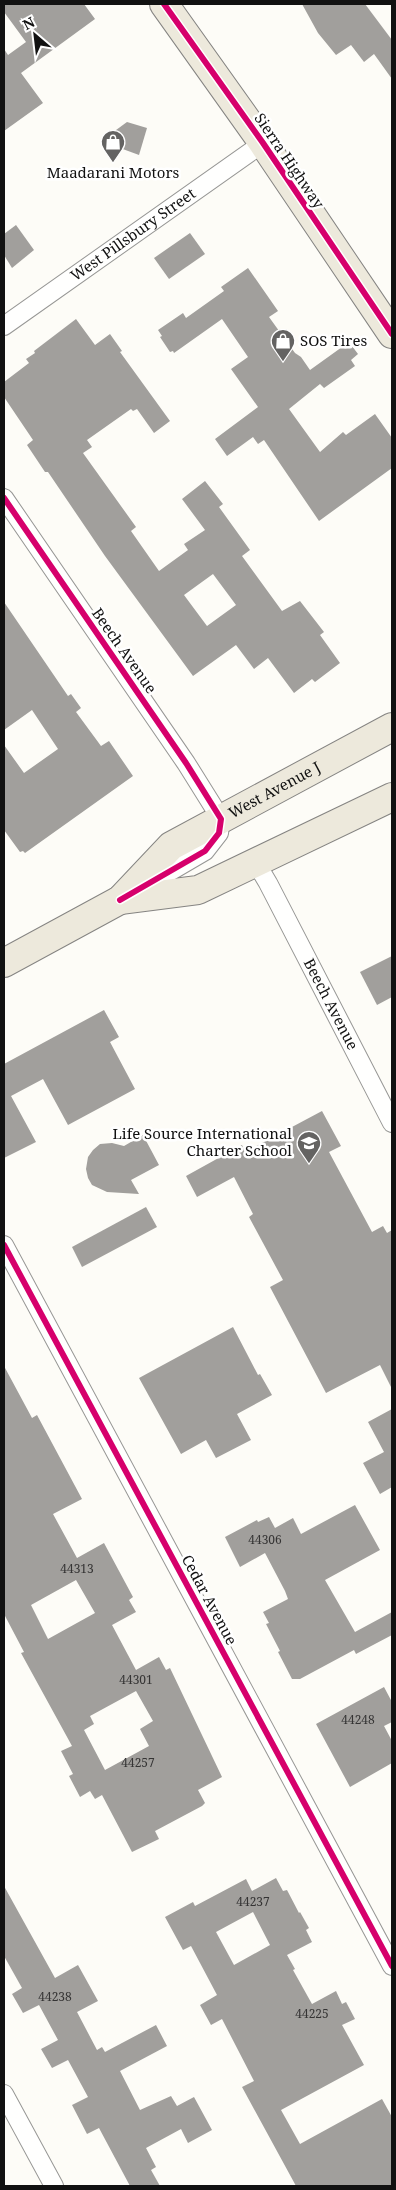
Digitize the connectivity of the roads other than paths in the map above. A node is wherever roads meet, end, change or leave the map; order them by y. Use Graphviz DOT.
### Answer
graph roads {
  1 [pos="164,4"];
  2 [pos="263,144"];
  3 [pos="4,326"];
  4 [pos="392,334"];
  5 [pos="4,498"];
  6 [pos="392,727"];
  7 [pos="392,797"];
  8 [pos="221,819"];
  9 [pos="255,861"];
  10 [pos="120,900"];
  11 [pos="4,963"];
  12 [pos="392,1123"];
  13 [pos="4,1245"];
  14 [pos="392,1966"];
  15 [pos="4,2094"];
  16 [pos="54,2186"];
  1 -- 2 [label="main road, Sierra Highway"];
  2 -- 3 [label="street, West Pillsbury Street"];
  2 -- 4 [label="main road, Sierra Highway"];
  5 -- 8 [label="street, Beech Avenue"];
  6 -- 8 [label="main road, West Avenue J"];
  7 -- 9 [label="main road, West Avenue J"];
  8 -- 10 [label="main road, West Avenue J"];
  9 -- 10 [label="main road, West Avenue J"];
  9 -- 12 [label="street, Beech Avenue"];
  10 -- 11 [label="main road, West Avenue J"];
  13 -- 14 [label="street, Cedar Avenue"];
  15 -- 16 [label="street"];
}
